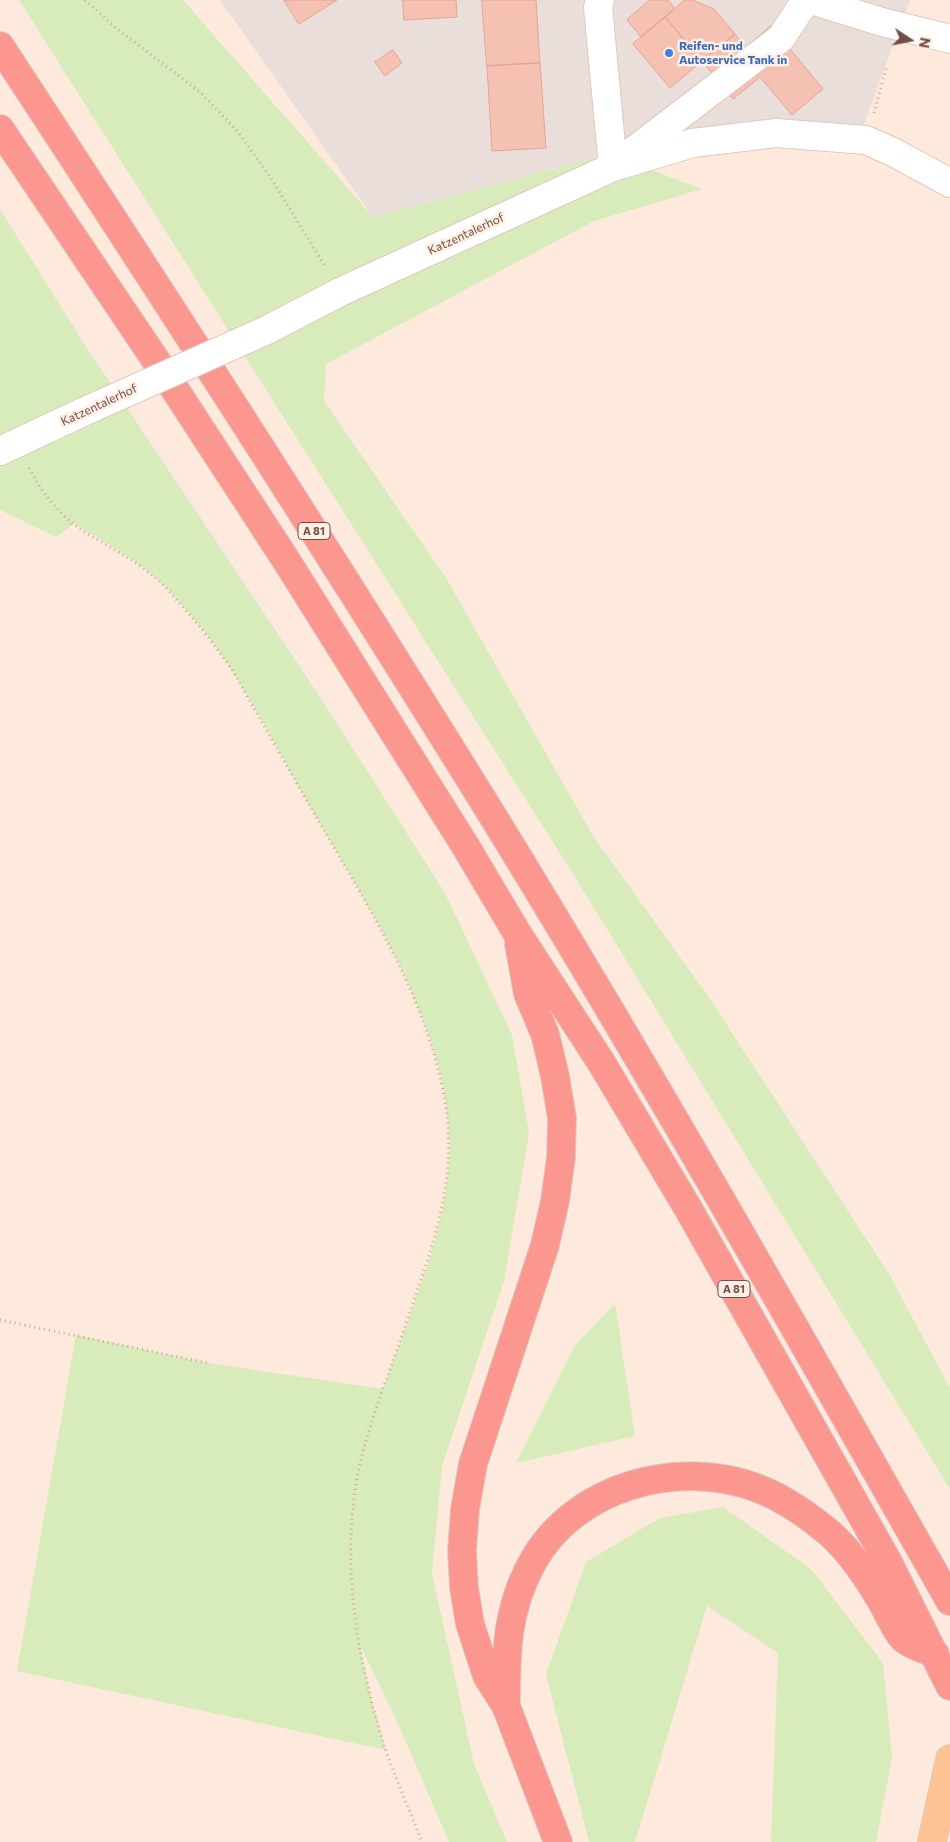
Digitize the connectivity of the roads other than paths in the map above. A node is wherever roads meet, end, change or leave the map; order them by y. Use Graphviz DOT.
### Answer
graph roads {
  1 [pos="600,0"];
  2 [pos="806,0"];
  3 [pos="811,0"];
  4 [pos="950,39"];
  5 [pos="0,46"];
  6 [pos="0,129"];
  7 [pos="613,167"];
  8 [pos="950,183"];
  9 [pos="8,447"];
  10 [pos="517,933"];
  11 [pos="950,1601"];
  12 [pos="935,1654"];
  13 [pos="950,1686"];
  14 [pos="506,1706"];
  15 [pos="950,1759"];
  16 [pos="558,1842"];
  17 [pos="932,1842"];
  1 -- 7 [label="street"];
  2 -- 7 [label="street"];
  3 -- 4 [label="street"];
  5 -- 11 [label="highway, A 81"];
  6 -- 10 [label="highway, A 81"];
  7 -- 8 [label="street, Katzentalerhof"];
  7 -- 9 [label="street, Katzentalerhof, bridge"];
  10 -- 12 [label="highway, A 81"];
  10 -- 14 [label="highway"];
  12 -- 13 [label="highway, A 81"];
  12 -- 14 [label="highway"];
  14 -- 16 [label="highway"];
  15 -- 17 [label="main road"];
}
